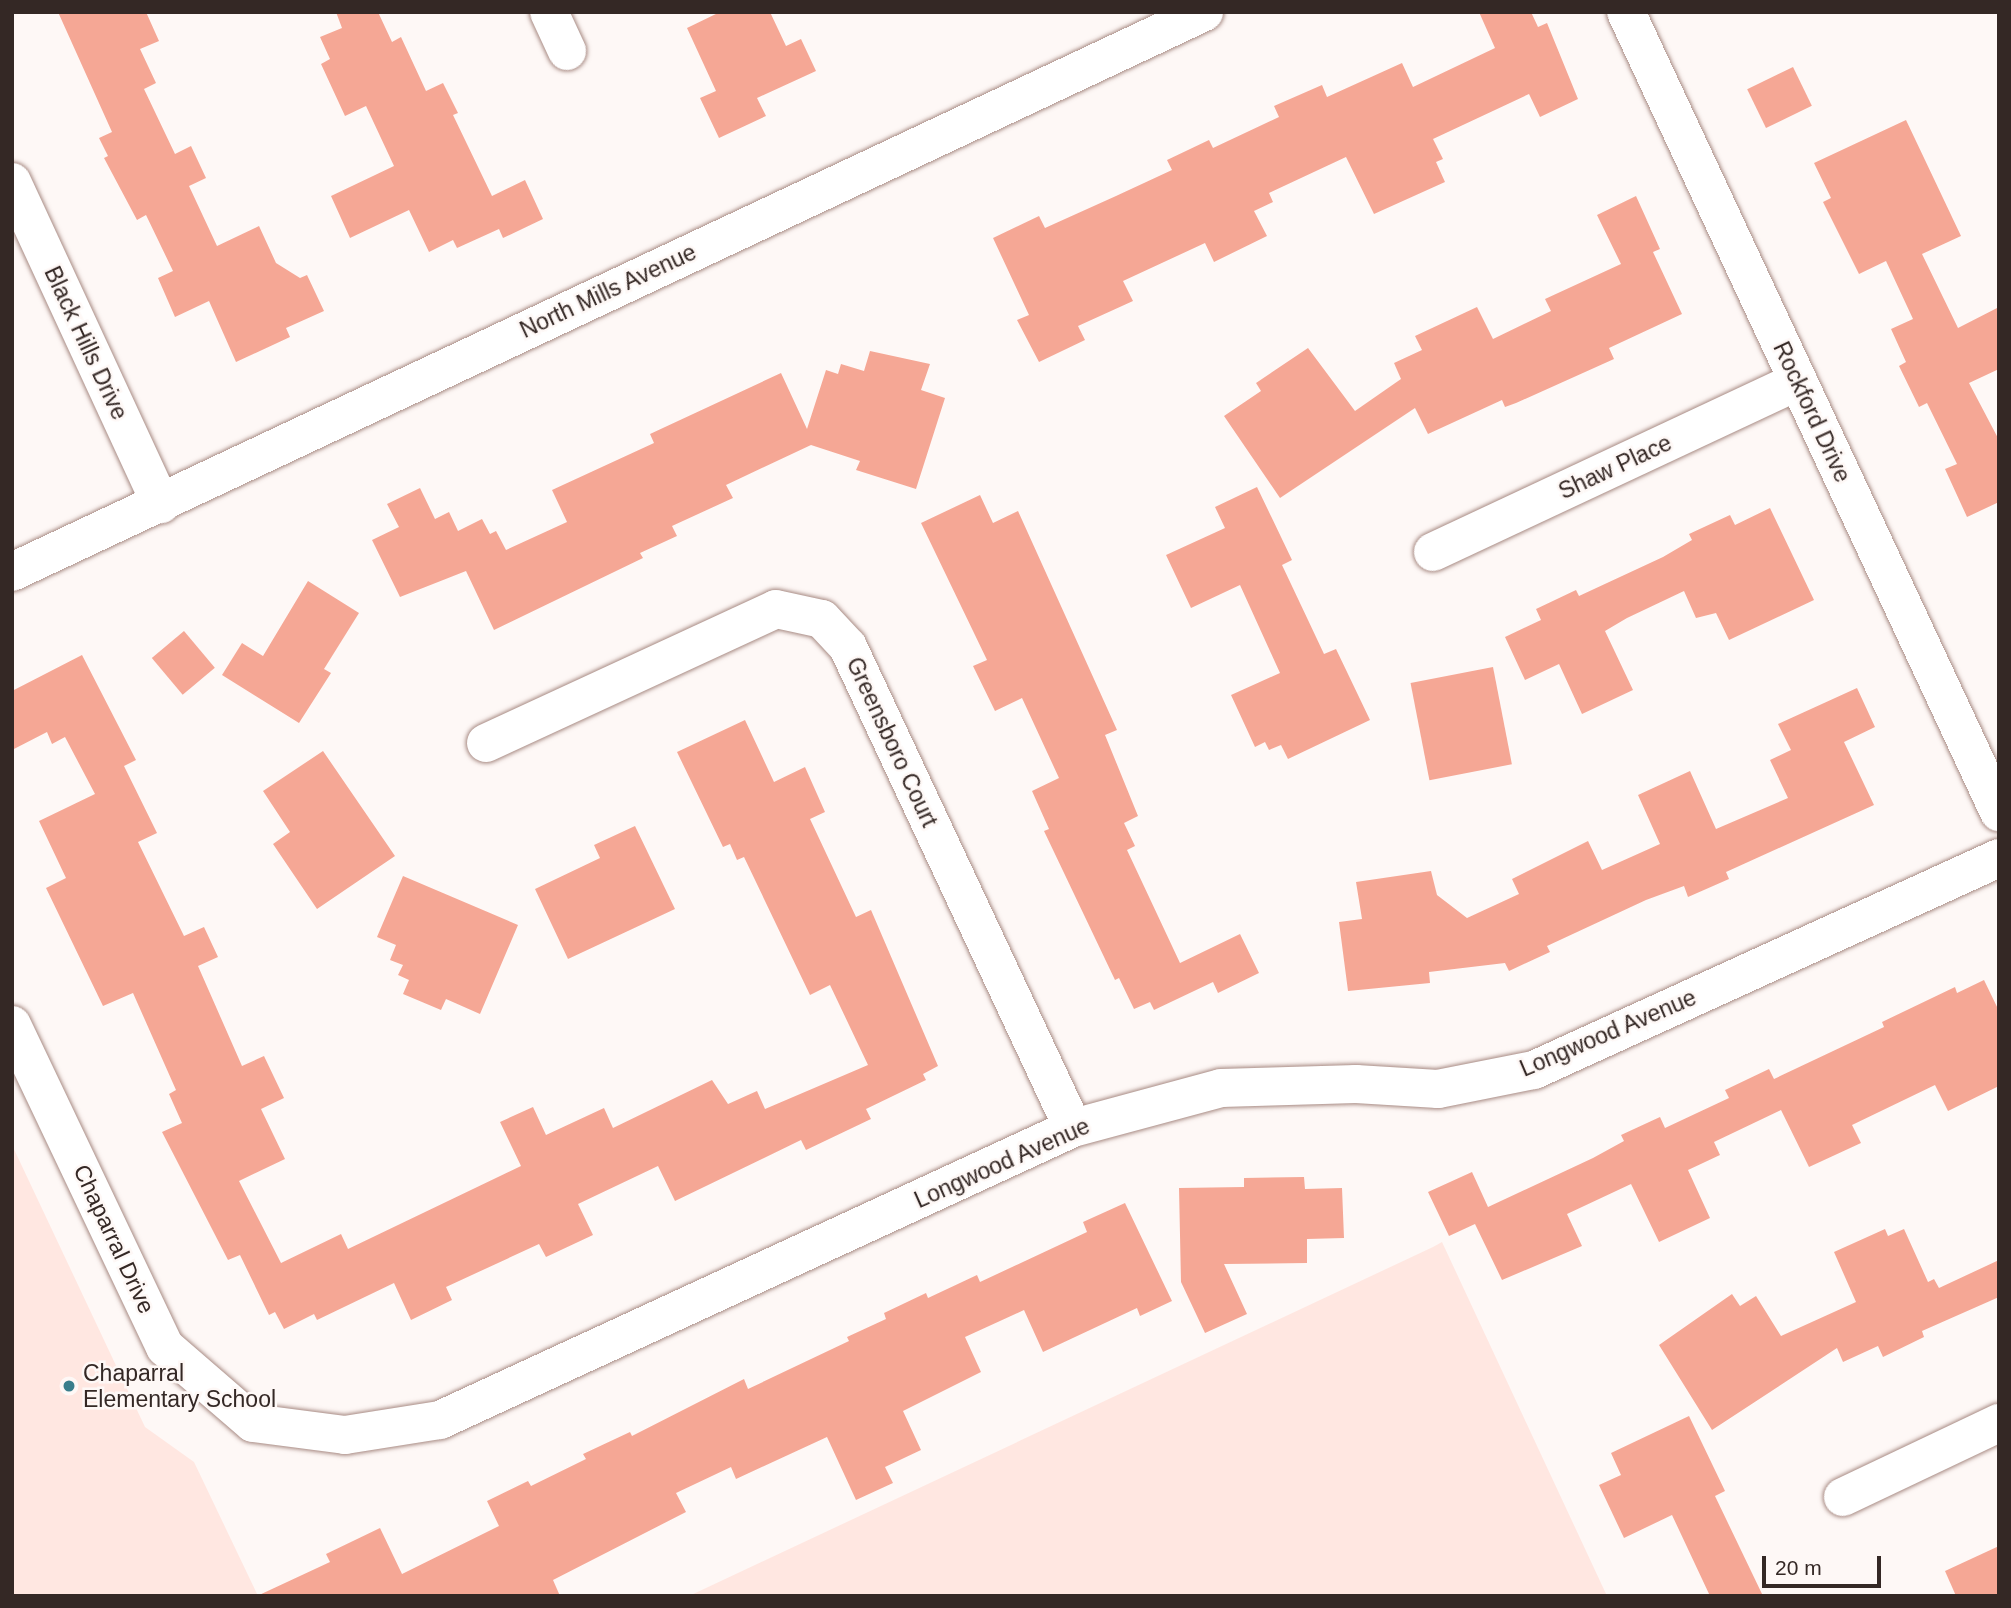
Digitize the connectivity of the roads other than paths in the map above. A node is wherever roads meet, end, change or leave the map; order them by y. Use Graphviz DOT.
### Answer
graph roads {
  1 [pos="549,12"];
  2 [pos="1204,12"];
  3 [pos="1626,12"];
  4 [pos="567,51"];
  5 [pos="12,182"];
  6 [pos="1798,381"];
  7 [pos="160,504"];
  8 [pos="1433,552"];
  9 [pos="12,572"];
  10 [pos="486,743"];
  11 [pos="1999,812"];
  12 [pos="1999,858"];
  13 [pos="12,1026"];
  14 [pos="1073,1128"];
  15 [pos="253,1423"];
  16 [pos="1999,1423"];
  17 [pos="1843,1496"];
  1 -- 4 [label="street"];
  2 -- 7 [label="street, North Mills Avenue"];
  3 -- 6 [label="street, Rockford Drive"];
  5 -- 7 [label="street, Black Hills Drive"];
  6 -- 8 [label="street, Shaw Place"];
  6 -- 11 [label="street, Rockford Drive"];
  7 -- 9 [label="street, North Mills Avenue"];
  10 -- 14 [label="street, Greensboro Court"];
  12 -- 14 [label="street, Longwood Avenue"];
  13 -- 15 [label="street, Chaparral Drive"];
  14 -- 15 [label="street, Longwood Avenue"];
  16 -- 17 [label="street"];
}
